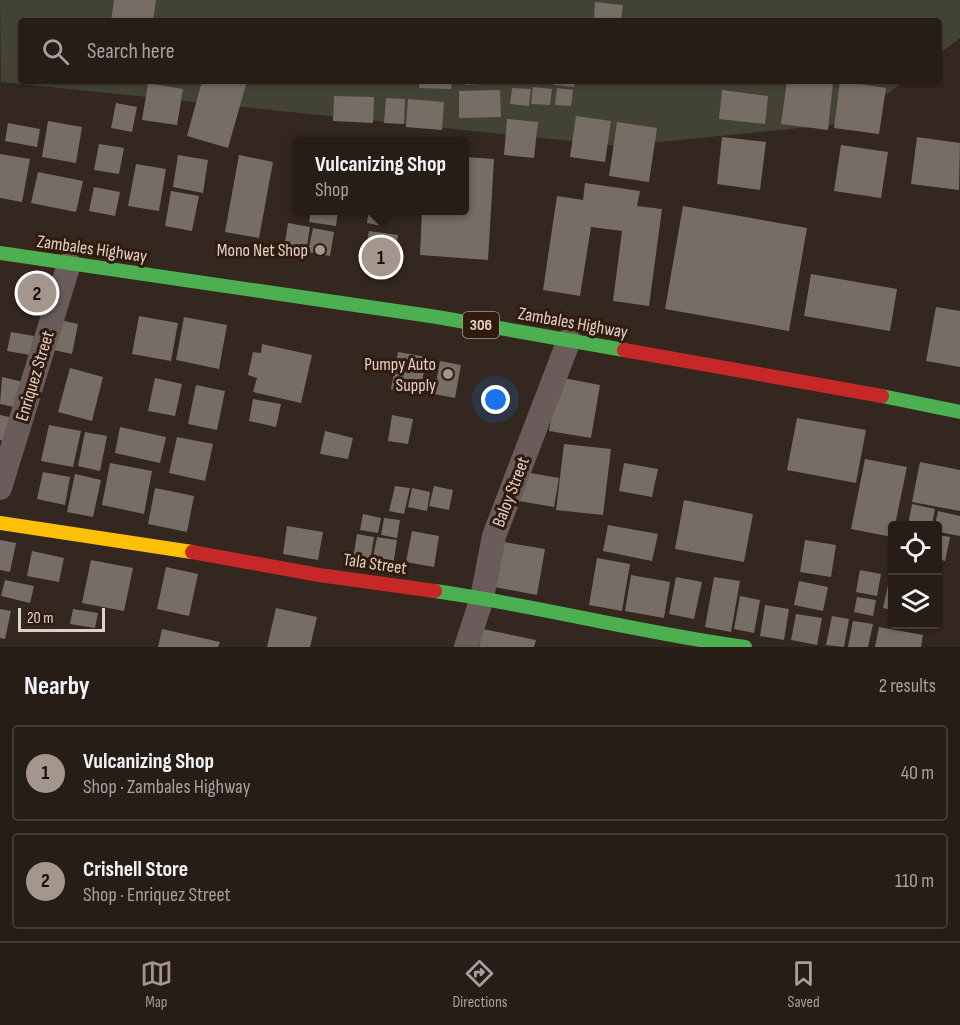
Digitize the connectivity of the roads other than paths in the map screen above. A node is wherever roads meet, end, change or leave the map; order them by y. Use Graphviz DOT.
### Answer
graph roads {
  1 [pos="0,253"];
  2 [pos="69,264"];
  3 [pos="569,340"];
  4 [pos="960,412"];
  5 [pos="0,488"];
  6 [pos="0,523"];
  7 [pos="482,598"];
  8 [pos="466,647"];
  9 [pos="745,647"];
  1 -- 2 [label="main road, Zambales Highway / 306"];
  2 -- 3 [label="main road, Zambales Highway / 306"];
  2 -- 5 [label="street, Enriquez Street"];
  3 -- 4 [label="main road, Zambales Highway / 306"];
  3 -- 7 [label="street, Baloy Street"];
  6 -- 7 [label="main road, Tala Street"];
  7 -- 8 [label="street, Baloy Street"];
  7 -- 9 [label="main road, Tala Street"];
}
